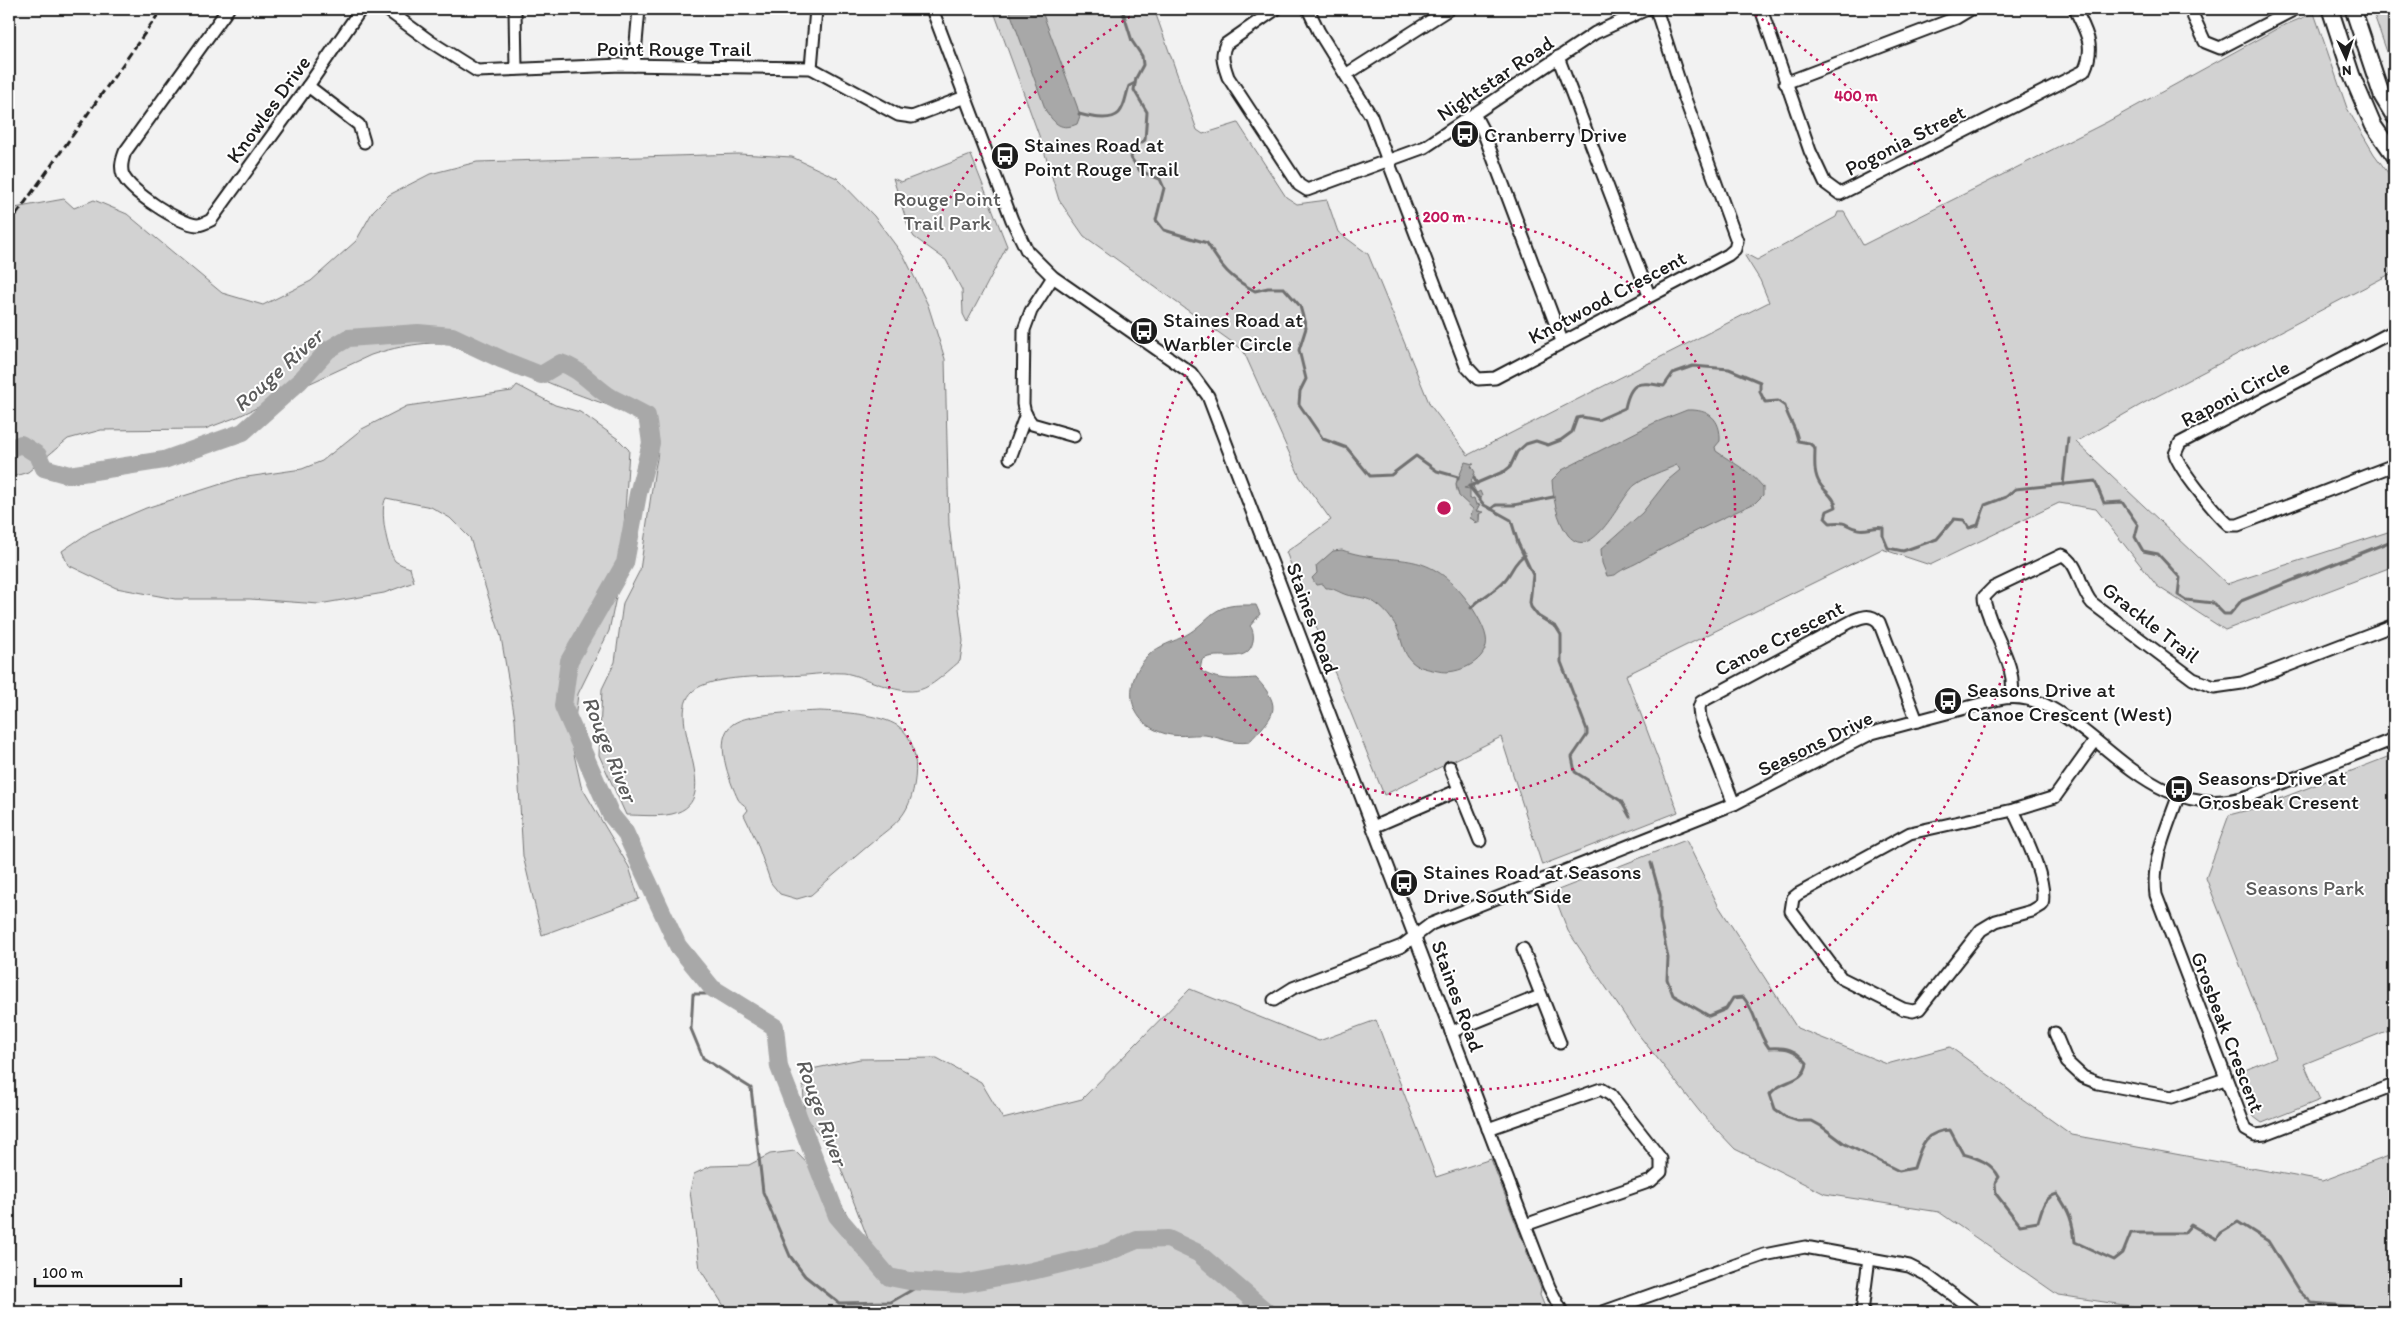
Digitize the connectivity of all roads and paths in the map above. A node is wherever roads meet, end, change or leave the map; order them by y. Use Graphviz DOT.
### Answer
graph roads {
  1 [pos="228,9"];
  2 [pos="361,9"];
  3 [pos="386,9"];
  4 [pos="514,9"];
  5 [pos="639,9"];
  6 [pos="816,9"];
  7 [pos="932,9"];
  8 [pos="1276,9"];
  9 [pos="1308,9"];
  10 [pos="1449,9"];
  11 [pos="1647,9"];
  12 [pos="1656,9"];
  13 [pos="1761,9"];
  14 [pos="1971,9"];
  15 [pos="2075,9"];
  16 [pos="2190,9"];
  17 [pos="2295,9"];
  18 [pos="2330,9"];
  19 [pos="2352,9"];
  20 [pos="1558,58"];
  21 [pos="634,65"];
  22 [pos="812,68"];
  23 [pos="516,69"];
  24 [pos="1347,74"];
  25 [pos="1785,83"];
  26 [pos="308,86"];
  27 [pos="965,97"];
  28 [pos="1474,114"];
  29 [pos="2394,116"];
  30 [pos="364,142"];
  31 [pos="2394,156"];
  32 [pos="1388,161"];
  33 [pos="1053,277"];
  34 [pos="1650,295"];
  35 [pos="2394,331"];
  36 [pos="1562,341"];
  37 [pos="1026,414"];
  38 [pos="1074,436"];
  39 [pos="1010,458"];
  40 [pos="2394,465"];
  41 [pos="2394,625"];
  42 [pos="2012,698"];
  43 [pos="1917,721"];
  44 [pos="2394,739"];
  45 [pos="2095,741"];
  46 [pos="1450,768"];
  47 [pos="1459,790"];
  48 [pos="2178,797"];
  49 [pos="1734,804"];
  50 [pos="2013,810"];
  51 [pos="1373,827"];
  52 [pos="1480,841"];
  53 [pos="1416,935"];
  54 [pos="1523,949"];
  55 [pos="1540,996"];
  56 [pos="1274,1000"];
  57 [pos="1451,1032"];
  58 [pos="2055,1033"];
  59 [pos="1560,1043"];
  60 [pos="2225,1079"];
  61 [pos="2394,1085"];
  62 [pos="1488,1129"];
  63 [pos="1525,1226"];
  64 [pos="1869,1258"];
  65 [pos="1562,1312"];
  66 [pos="1603,1312"];
  67 [pos="1862,1312"];
  68 [pos="1976,1312"];
  1 -- 26 [label="street, Knowles Drive"];
  2 -- 26 [label="street, Knowles Drive"];
  3 -- 23 [label="street, Point Rouge Trail"];
  4 -- 23 [label="street"];
  5 -- 21 [label="street"];
  6 -- 22 [label="street"];
  7 -- 27 [label="street, Staines Road"];
  8 -- 32 [label="street, Nightstar Road"];
  9 -- 24 [label="street"];
  10 -- 24 [label="street"];
  11 -- 20 [label="street, Nightstar Road"];
  12 -- 34 [label="street, Knotwood Crescent"];
  13 -- 25 [label="street, Pogonia Street"];
  14 -- 25 [label="street"];
  15 -- 25 [label="street, Pogonia Street"];
  16 -- 17 [label="street"];
  18 -- 31 [label="main road"];
  19 -- 29 [label="main road"];
  20 -- 28 [label="street, Nightstar Road"];
  20 -- 34 [label="street"];
  21 -- 22 [label="street, Point Rouge Trail"];
  21 -- 23 [label="street, Point Rouge Trail"];
  22 -- 27 [label="street, Point Rouge Trail"];
  24 -- 32 [label="street"];
  26 -- 30 [label="street"];
  27 -- 33 [label="street, Staines Road"];
  28 -- 32 [label="street, Nightstar Road"];
  28 -- 36 [label="street"];
  32 -- 36 [label="street, Knotwood Crescent"];
  33 -- 37 [label="street"];
  33 -- 51 [label="street, Staines Road"];
  34 -- 36 [label="street, Knotwood Crescent"];
  35 -- 40 [label="street, Raponi Circle"];
  37 -- 38 [label="street"];
  37 -- 39 [label="street"];
  41 -- 42 [label="street, Grackle Trail"];
  42 -- 43 [label="street, Seasons Drive"];
  42 -- 45 [label="street, Seasons Drive"];
  43 -- 49 [label="street, Seasons Drive"];
  43 -- 49 [label="street, Canoe Crescent"];
  44 -- 48 [label="street, Seasons Drive"];
  45 -- 48 [label="street, Seasons Drive"];
  45 -- 50 [label="street"];
  46 -- 47 [label="street"];
  47 -- 51 [label="street"];
  47 -- 52 [label="street"];
  48 -- 60 [label="street, Grosbeak Crescent"];
  49 -- 53 [label="street, Seasons Drive"];
  50 -- 50 [label="street"];
  51 -- 53 [label="street, Staines Road"];
  53 -- 56 [label="street, Seasons Drive"];
  53 -- 57 [label="street, Staines Road"];
  54 -- 55 [label="street"];
  55 -- 57 [label="street"];
  55 -- 59 [label="street"];
  57 -- 62 [label="street, Staines Road"];
  58 -- 60 [label="street"];
  60 -- 61 [label="street, Grosbeak Crescent"];
  62 -- 63 [label="street, Staines Road"];
  62 -- 63 [label="street"];
  63 -- 65 [label="street, Staines Road"];
  64 -- 66 [label="street"];
  64 -- 67 [label="street"];
  64 -- 68 [label="street"];
}
